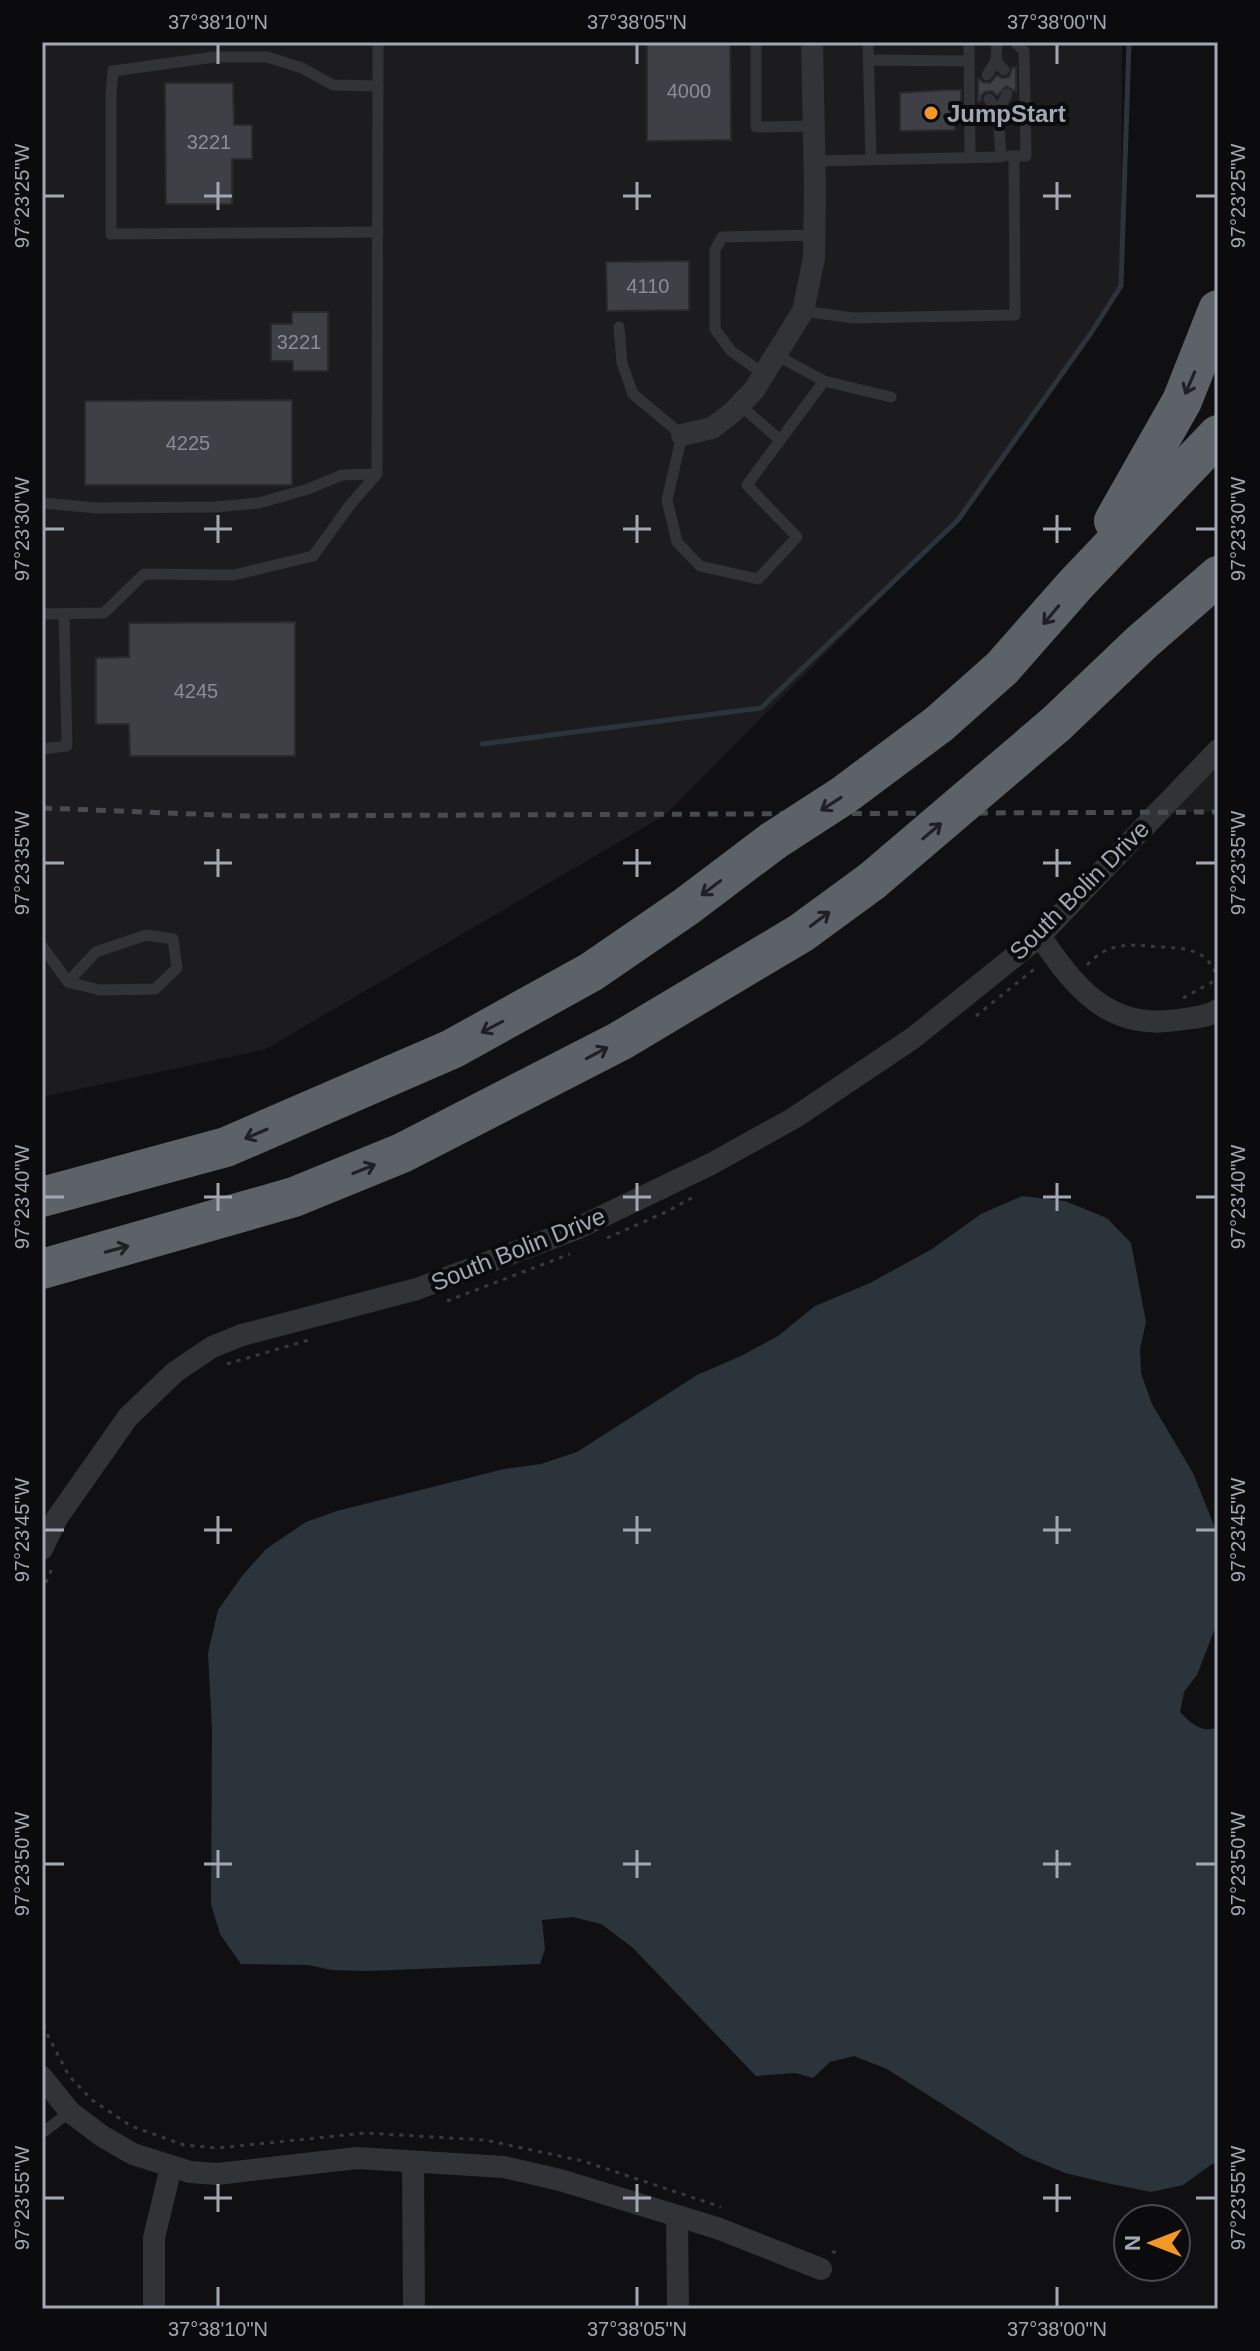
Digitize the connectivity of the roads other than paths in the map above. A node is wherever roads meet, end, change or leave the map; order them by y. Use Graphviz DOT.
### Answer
graph roads {
  1 [pos="378,42"];
  2 [pos="756,42"];
  3 [pos="812,42"];
  4 [pos="868,42"];
  5 [pos="969,42"];
  6 [pos="997,42"];
  7 [pos="1015,42"];
  8 [pos="868,60"];
  9 [pos="969,61"];
  10 [pos="987,75"];
  11 [pos="378,86"];
  12 [pos="1007,94"];
  13 [pos="989,99"];
  14 [pos="998,113"];
  15 [pos="814,126"];
  16 [pos="1014,156"];
  17 [pos="970,157"];
  18 [pos="1001,157"];
  19 [pos="871,160"];
  20 [pos="815,161"];
  21 [pos="378,232"];
  22 [pos="814,235"];
  23 [pos="1218,310"];
  24 [pos="803,311"];
  25 [pos="619,327"];
  26 [pos="776,355"];
  27 [pos="764,374"];
  28 [pos="824,381"];
  29 [pos="891,397"];
  30 [pos="740,405"];
  31 [pos="682,435"];
  32 [pos="1218,435"];
  33 [pos="780,440"];
  34 [pos="377,474"];
  35 [pos="42,503"];
  36 [pos="1218,549"];
  37 [pos="1218,576"];
  38 [pos="1076,584"];
  39 [pos="42,614"];
  40 [pos="64,614"];
  41 [pos="1142,642"];
  42 [pos="42,749"];
  43 [pos="1218,750"];
  44 [pos="1040,936"];
  45 [pos="42,946"];
  46 [pos="68,982"];
  47 [pos="1216,1018"];
  48 [pos="42,1197"];
  49 [pos="42,1269"];
  50 [pos="42,1549"];
  51 [pos="42,2077"];
  52 [pos="70,2112"];
  53 [pos="42,2133"];
  54 [pos="413,2162"];
  55 [pos="171,2167"];
  56 [pos="677,2216"];
  57 [pos="821,2269"];
  58 [pos="154,2309"];
  59 [pos="414,2309"];
  60 [pos="678,2309"];
  1 -- 11 [label="lane"];
  2 -- 15 [label="lane"];
  3 -- 15 [label="street"];
  4 -- 8 [label="lane"];
  5 -- 9 [label="lane"];
  6 -- 10 [label="lane"];
  7 -- 16 [label="lane"];
  8 -- 9 [label="lane"];
  8 -- 19 [label="lane"];
  9 -- 17 [label="lane"];
  11 -- 21 [label="lane"];
  11 -- 21 [label="lane"];
  12 -- 14 [label="lane"];
  13 -- 14 [label="lane"];
  14 -- 18 [label="lane"];
  15 -- 20 [label="street"];
  16 -- 18 [label="lane"];
  16 -- 24 [label="lane"];
  17 -- 18 [label="lane"];
  17 -- 19 [label="lane"];
  19 -- 20 [label="lane"];
  20 -- 22 [label="street"];
  21 -- 34 [label="lane"];
  22 -- 24 [label="street"];
  22 -- 27 [label="lane"];
  23 -- 38 [label="highway, one-way"];
  24 -- 26 [label="street"];
  25 -- 31 [label="lane"];
  26 -- 27 [label="street"];
  26 -- 28 [label="lane"];
  27 -- 30 [label="street"];
  28 -- 29 [label="lane"];
  28 -- 33 [label="lane"];
  30 -- 31 [label="street"];
  30 -- 33 [label="lane"];
  31 -- 33 [label="lane"];
  32 -- 38 [label="highway"];
  34 -- 35 [label="lane"];
  34 -- 40 [label="lane"];
  36 -- 41 [label="highway"];
  37 -- 41 [label="highway"];
  38 -- 48 [label="highway, one-way, bridge"];
  39 -- 40 [label="lane"];
  40 -- 42 [label="lane"];
  49 -- 41 [label="highway, one-way, bridge"];
  43 -- 44 [label="street, South Bolin Drive"];
  44 -- 47 [label="street"];
  44 -- 50 [label="street, South Bolin Drive"];
  45 -- 46 [label="lane"];
  46 -- 46 [label="lane"];
  51 -- 52 [label="street"];
  52 -- 53 [label="lane"];
  52 -- 55 [label="street"];
  54 -- 55 [label="street"];
  54 -- 56 [label="street"];
  54 -- 59 [label="street"];
  55 -- 58 [label="street"];
  56 -- 57 [label="street"];
  56 -- 60 [label="street"];
}
